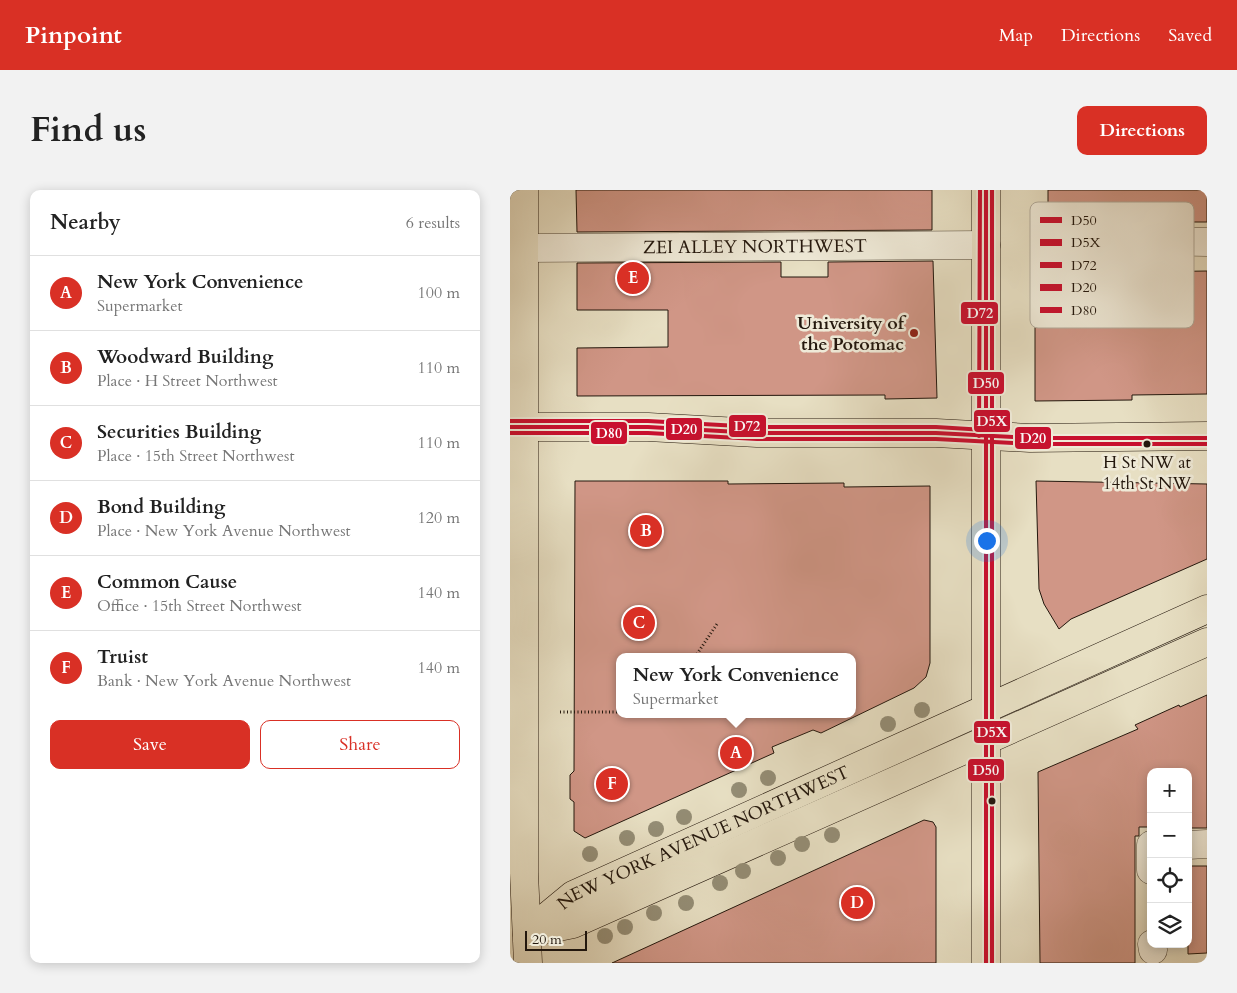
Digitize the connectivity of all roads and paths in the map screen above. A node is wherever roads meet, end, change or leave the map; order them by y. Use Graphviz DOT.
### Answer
graph roads {
  1 [pos="524,190"];
  2 [pos="986,190"];
  3 [pos="1194,242"];
  4 [pos="1207,242"];
  5 [pos="986,245"];
  6 [pos="520,262"];
  7 [pos="517,427"];
  8 [pos="984,436"];
  9 [pos="1205,437"];
  10 [pos="1207,609"];
  11 [pos="717,624"];
  12 [pos="1207,642"];
  13 [pos="698,653"];
  14 [pos="986,710"];
  15 [pos="560,712"];
  16 [pos="616,712"];
  17 [pos="987,739"];
  18 [pos="1207,844"];
  19 [pos="1192,845"];
  20 [pos="519,936"];
  21 [pos="528,963"];
  22 [pos="986,963"];
  1 -- 6 [label="main road"];
  2 -- 5 [label="main road"];
  3 -- 4 [label="lane"];
  5 -- 6 [label="lane, ZEI ALLEY NORTHWEST"];
  5 -- 8 [label="main road"];
  6 -- 7 [label="main road"];
  7 -- 8 [label="main road"];
  7 -- 20 [label="main road"];
  8 -- 9 [label="main road"];
  8 -- 14 [label="main road"];
  10 -- 14 [label="main road, NEW YORK AVENUE NORTHWEST"];
  11 -- 13 [label="path"];
  12 -- 17 [label="main road, NEW YORK AVENUE NORTHWEST"];
  14 -- 17 [label="main road"];
  14 -- 20 [label="main road, NEW YORK AVENUE NORTHWEST"];
  15 -- 16 [label="path"];
  17 -- 20 [label="main road, NEW YORK AVENUE NORTHWEST"];
  17 -- 22 [label="main road"];
  18 -- 19 [label="lane"];
  20 -- 21 [label="main road"];
}
